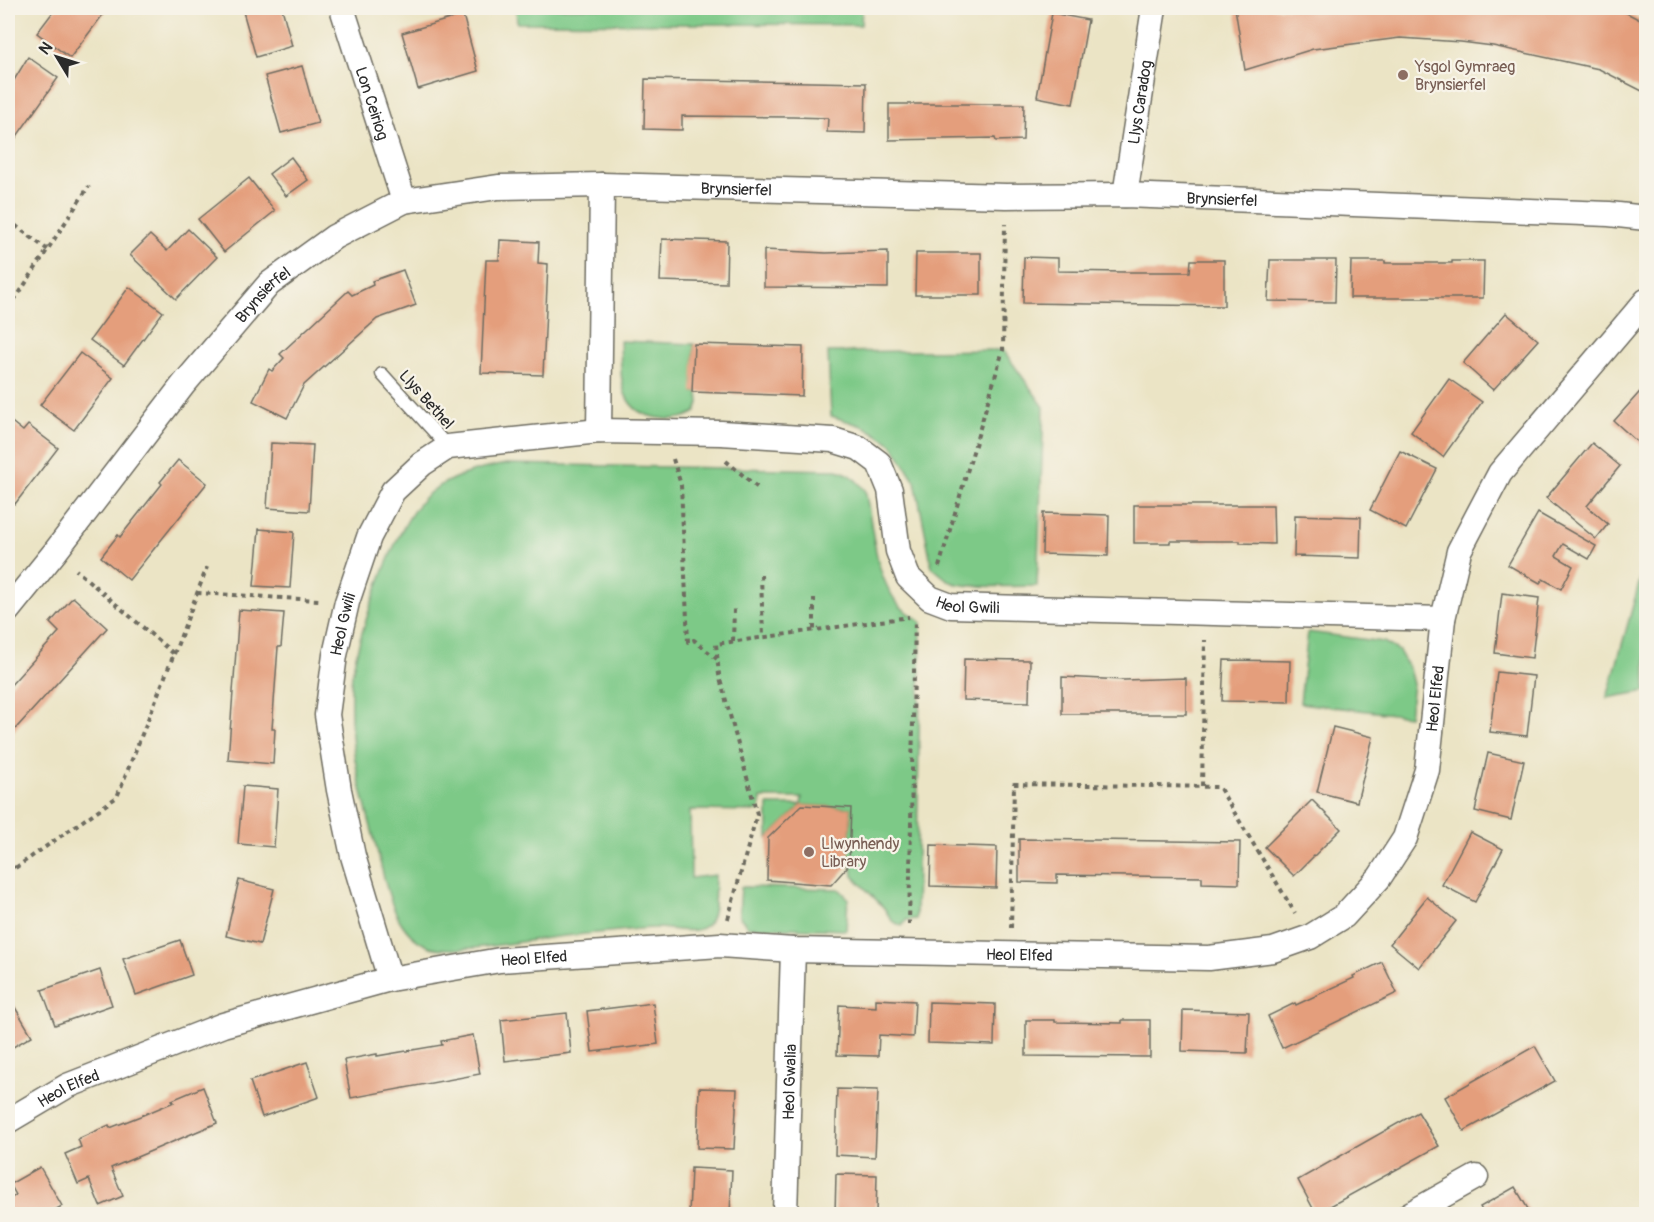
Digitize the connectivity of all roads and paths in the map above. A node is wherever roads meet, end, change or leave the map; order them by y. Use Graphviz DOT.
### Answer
graph roads {
  1 [pos="342,8"];
  2 [pos="1154,8"];
  3 [pos="602,184"];
  4 [pos="89,186"];
  5 [pos="1125,195"];
  6 [pos="1006,196"];
  7 [pos="404,201"];
  8 [pos="1647,218"];
  9 [pos="8,220"];
  10 [pos="48,250"];
  11 [pos="1647,301"];
  12 [pos="8,307"];
  13 [pos="382,374"];
  14 [pos="599,431"];
  15 [pos="664,432"];
  16 [pos="448,447"];
  17 [pos="55,552"];
  18 [pos="207,567"];
  19 [pos="761,575"];
  20 [pos="197,593"];
  21 [pos="814,598"];
  22 [pos="930,598"];
  23 [pos="347,602"];
  24 [pos="734,609"];
  25 [pos="8,610"];
  26 [pos="1205,612"];
  27 [pos="1443,619"];
  28 [pos="814,630"];
  29 [pos="763,637"];
  30 [pos="733,641"];
  31 [pos="174,654"];
  32 [pos="718,661"];
  33 [pos="1202,786"];
  34 [pos="8,859"];
  35 [pos="15,868"];
  36 [pos="8,873"];
  37 [pos="1310,937"];
  38 [pos="720,945"];
  39 [pos="792,950"];
  40 [pos="908,953"];
  41 [pos="1010,955"];
  42 [pos="390,979"];
  43 [pos="8,1120"];
  44 [pos="1476,1177"];
  45 [pos="1410,1214"];
  46 [pos="785,1215"];
  1 -- 7 [label="street, Lon Ceiriog"];
  2 -- 5 [label="street, Llys Caradog"];
  3 -- 6 [label="street, Brynsierfel"];
  3 -- 7 [label="street, Brynsierfel"];
  3 -- 14 [label="street"];
  4 -- 10 [label="path"];
  5 -- 6 [label="street, Brynsierfel"];
  5 -- 8 [label="street, Brynsierfel"];
  6 -- 22 [label="path"];
  7 -- 17 [label="street, Brynsierfel"];
  9 -- 10 [label="path"];
  10 -- 12 [label="path"];
  11 -- 27 [label="street, Heol Elfed"];
  13 -- 16 [label="lane, Llys Bethel"];
  14 -- 15 [label="street, Heol Gwili"];
  14 -- 16 [label="street, Heol Gwili"];
  15 -- 22 [label="street, Heol Gwili"];
  15 -- 32 [label="path"];
  16 -- 23 [label="street, Heol Gwili"];
  17 -- 25 [label="street, Brynsierfel"];
  17 -- 31 [label="path"];
  18 -- 20 [label="path"];
  19 -- 29 [label="path"];
  20 -- 23 [label="path"];
  20 -- 31 [label="path"];
  21 -- 28 [label="path"];
  22 -- 26 [label="street, Heol Gwili"];
  23 -- 42 [label="street, Heol Gwili"];
  24 -- 30 [label="path"];
  26 -- 27 [label="street, Heol Gwili"];
  26 -- 33 [label="path"];
  27 -- 37 [label="street, Heol Elfed"];
  28 -- 29 [label="path"];
  28 -- 40 [label="path"];
  29 -- 30 [label="path"];
  30 -- 32 [label="path"];
  31 -- 35 [label="path"];
  32 -- 38 [label="path"];
  33 -- 37 [label="path"];
  33 -- 41 [label="path"];
  34 -- 35 [label="path"];
  35 -- 36 [label="path"];
  37 -- 41 [label="street, Heol Elfed"];
  38 -- 39 [label="street, Heol Elfed"];
  38 -- 42 [label="street, Heol Elfed"];
  39 -- 40 [label="street, Heol Elfed"];
  39 -- 46 [label="street, Heol Gwalia"];
  40 -- 41 [label="street, Heol Elfed"];
  42 -- 43 [label="street, Heol Elfed"];
  44 -- 45 [label="street"];
}
